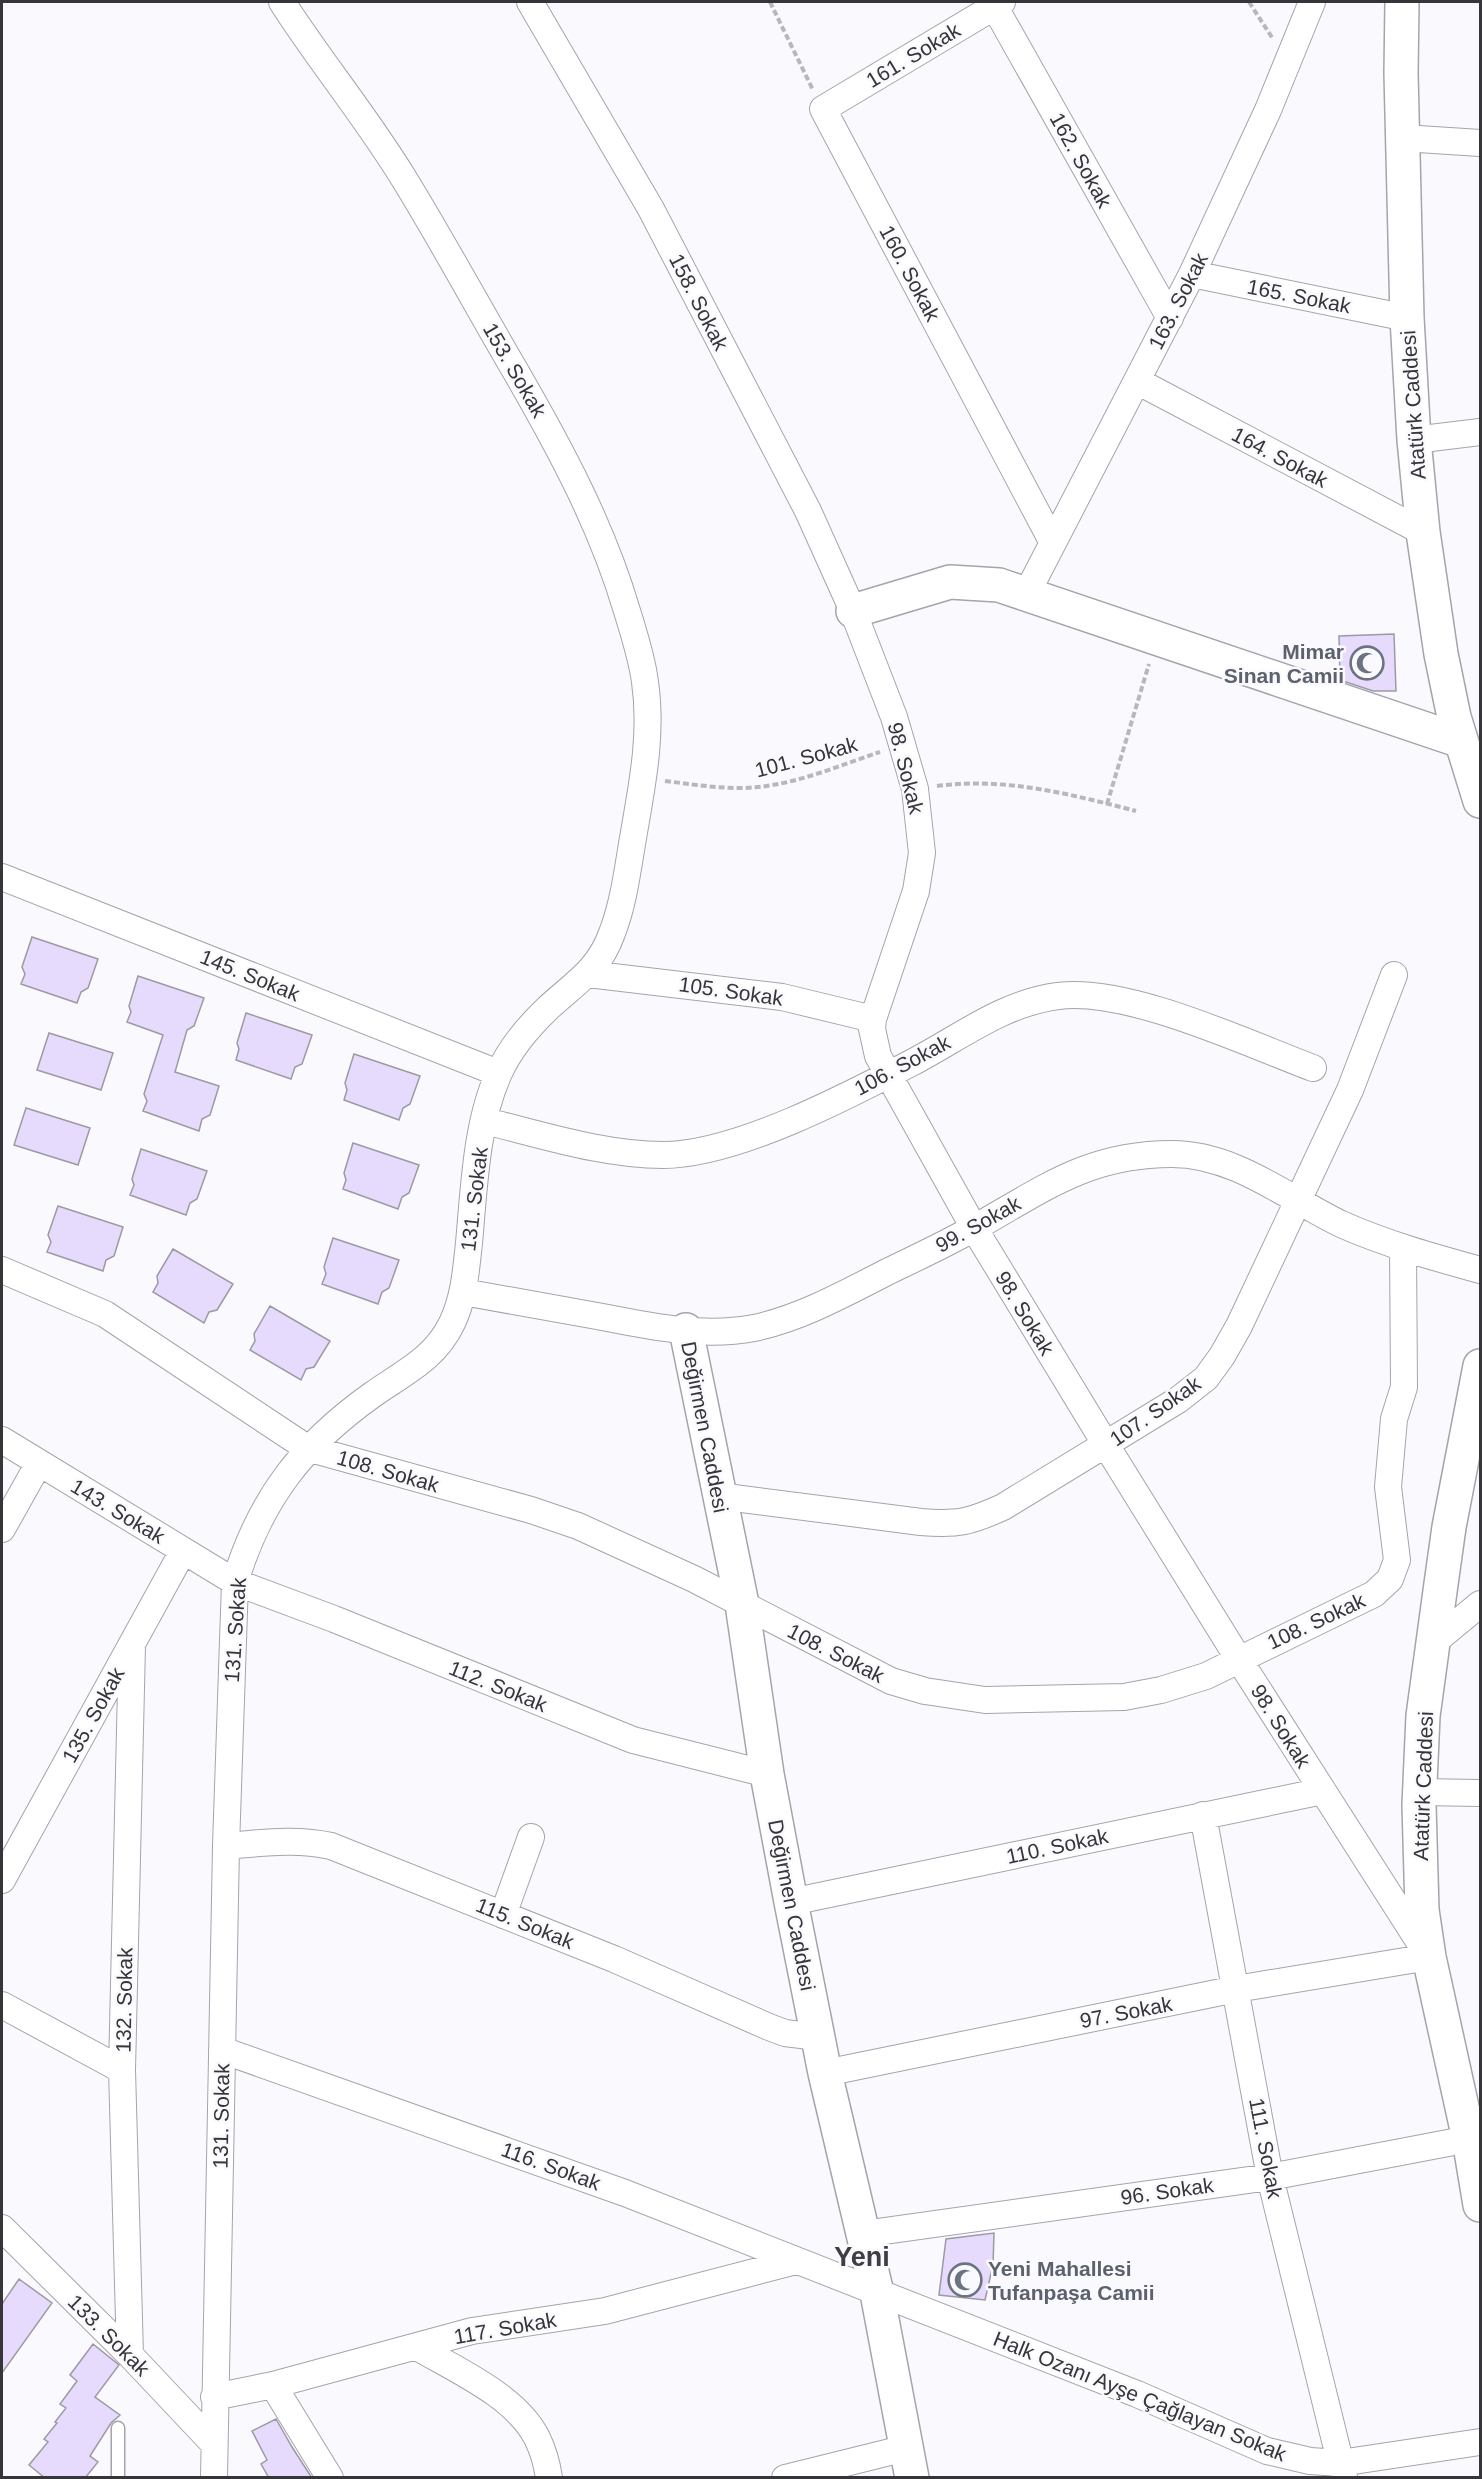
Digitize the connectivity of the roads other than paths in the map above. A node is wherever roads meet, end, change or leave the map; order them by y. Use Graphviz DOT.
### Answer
graph roads {
  1 [pos="282,2"];
  2 [pos="530,2"];
  3 [pos="1312,2"];
  4 [pos="1402,2"];
  5 [pos="996,3"];
  6 [pos="823,109"];
  7 [pos="1403,138"];
  8 [pos="1480,143"];
  9 [pos="1192,274"];
  10 [pos="1170,318"];
  11 [pos="1407,318"];
  12 [pos="1137,381"];
  13 [pos="1480,432"];
  14 [pos="1414,440"];
  15 [pos="1423,532"];
  16 [pos="1053,543"];
  17 [pos="1027,594"];
  18 [pos="853,611"];
  19 [pos="1461,741"];
  20 [pos="643,778"];
  21 [pos="1480,801"];
  22 [pos="2,877"];
  23 [pos="588,974"];
  24 [pos="1394,975"];
  25 [pos="873,1019"];
  26 [pos="1314,1068"];
  27 [pos="498,1073"];
  28 [pos="887,1076"];
  29 [pos="485,1122"];
  30 [pos="1296,1201"];
  31 [pos="974,1228"];
  32 [pos="1403,1248"];
  33 [pos="2,1270"];
  34 [pos="1480,1270"];
  35 [pos="463,1292"];
  36 [pos="686,1330"];
  37 [pos="1480,1366"];
  38 [pos="2,1440"];
  39 [pos="1106,1445"];
  40 [pos="307,1448"];
  41 [pos="39,1462"];
  42 [pos="719,1496"];
  43 [pos="2,1528"];
  44 [pos="183,1551"];
  45 [pos="235,1582"];
  46 [pos="742,1604"];
  47 [pos="1480,1604"];
  48 [pos="1434,1642"];
  49 [pos="132,1645"];
  50 [pos="1238,1658"];
  51 [pos="767,1774"];
  52 [pos="1323,1791"];
  53 [pos="1419,1792"];
  54 [pos="1480,1793"];
  55 [pos="1203,1815"];
  56 [pos="531,1837"];
  57 [pos="226,1845"];
  58 [pos="2,1880"];
  59 [pos="791,1902"];
  60 [pos="503,1914"];
  61 [pos="1429,1957"];
  62 [pos="1236,1989"];
  63 [pos="2,2005"];
  64 [pos="818,2037"];
  65 [pos="222,2050"];
  66 [pos="122,2070"];
  67 [pos="825,2073"];
  68 [pos="1469,2091"];
  69 [pos="1468,2139"];
  70 [pos="1270,2177"];
  71 [pos="1480,2205"];
  72 [pos="2,2228"];
  73 [pos="863,2234"];
  74 [pos="796,2261"];
  75 [pos="877,2293"];
  76 [pos="417,2347"];
  77 [pos="130,2355"];
  78 [pos="273,2385"];
  79 [pos="214,2397"];
  80 [pos="118,2428"];
  81 [pos="1480,2442"];
  82 [pos="214,2444"];
  83 [pos="909,2463"];
  84 [pos="1342,2470"];
  85 [pos="118,2478"];
  86 [pos="213,2478"];
  87 [pos="330,2478"];
  88 [pos="549,2478"];
  89 [pos="784,2478"];
  1 -- 20 [label="street, 153. Sokak"];
  2 -- 18 [label="street, 158. Sokak"];
  3 -- 9 [label="street, 163. Sokak"];
  4 -- 7 [label="street, Atatürk Caddesi"];
  5 -- 6 [label="street, 161. Sokak"];
  5 -- 10 [label="street, 162. Sokak"];
  6 -- 16 [label="street, 160. Sokak"];
  7 -- 8 [label="street"];
  7 -- 11 [label="street, Atatürk Caddesi"];
  9 -- 10 [label="street, 163. Sokak"];
  9 -- 11 [label="street, 165. Sokak"];
  10 -- 12 [label="street, 163. Sokak"];
  11 -- 14 [label="street, Atatürk Caddesi"];
  12 -- 15 [label="street, 164. Sokak"];
  12 -- 16 [label="street, 163. Sokak"];
  13 -- 14 [label="street"];
  14 -- 15 [label="street, Atatürk Caddesi"];
  15 -- 19 [label="street, Atatürk Caddesi"];
  16 -- 17 [label="street, 163. Sokak"];
  17 -- 18 [label="street"];
  17 -- 19 [label="street"];
  18 -- 25 [label="street, 98. Sokak"];
  19 -- 21 [label="street, Atatürk Caddesi"];
  20 -- 23 [label="street, 131. Sokak"];
  22 -- 27 [label="street, 145. Sokak"];
  23 -- 25 [label="street, 105. Sokak"];
  23 -- 27 [label="street, 131. Sokak"];
  24 -- 30 [label="street, 107. Sokak"];
  25 -- 28 [label="street, 98. Sokak"];
  26 -- 28 [label="street, 106. Sokak"];
  27 -- 29 [label="street, 131. Sokak"];
  28 -- 29 [label="street, 106. Sokak"];
  28 -- 31 [label="street, 98. Sokak"];
  29 -- 35 [label="street, 131. Sokak"];
  30 -- 31 [label="street, 99. Sokak"];
  30 -- 32 [label="street, 99. Sokak"];
  30 -- 39 [label="street, 107. Sokak"];
  31 -- 36 [label="street, 99. Sokak"];
  31 -- 39 [label="street, 98. Sokak"];
  32 -- 34 [label="street, 99. Sokak"];
  32 -- 50 [label="street, 108. Sokak"];
  33 -- 40 [label="street, 108. Sokak"];
  35 -- 36 [label="street, 99. Sokak"];
  35 -- 40 [label="street, 131. Sokak"];
  36 -- 42 [label="street, Değirmen Caddesi"];
  37 -- 48 [label="street, Atatürk Caddesi"];
  38 -- 41 [label="street, 143. Sokak"];
  39 -- 42 [label="street, 107. Sokak"];
  39 -- 50 [label="street, 98. Sokak"];
  40 -- 45 [label="street, 131. Sokak"];
  40 -- 46 [label="street, 108. Sokak"];
  41 -- 43 [label="street"];
  41 -- 44 [label="street, 143. Sokak"];
  42 -- 46 [label="street, Değirmen Caddesi"];
  44 -- 45 [label="street, 143. Sokak"];
  44 -- 49 [label="street, 135. Sokak"];
  45 -- 51 [label="street, 112. Sokak"];
  45 -- 57 [label="street, 131. Sokak"];
  46 -- 50 [label="street, 108. Sokak"];
  46 -- 51 [label="street, Değirmen Caddesi"];
  47 -- 48 [label="street"];
  48 -- 53 [label="street, Atatürk Caddesi"];
  49 -- 58 [label="street, 135. Sokak"];
  49 -- 66 [label="street, 132. Sokak"];
  50 -- 52 [label="street, 98. Sokak"];
  51 -- 59 [label="street, Değirmen Caddesi"];
  52 -- 55 [label="street, 110. Sokak"];
  52 -- 61 [label="street, 98. Sokak"];
  53 -- 54 [label="street"];
  53 -- 61 [label="street, Atatürk Caddesi"];
  55 -- 59 [label="street, 110. Sokak"];
  55 -- 62 [label="street, 111. Sokak"];
  56 -- 60 [label="street"];
  57 -- 60 [label="street, 115. Sokak"];
  57 -- 65 [label="street, 131. Sokak"];
  59 -- 64 [label="street, Değirmen Caddesi"];
  60 -- 64 [label="street, 115. Sokak"];
  61 -- 62 [label="street, 97. Sokak"];
  61 -- 68 [label="street, Atatürk Caddesi"];
  62 -- 67 [label="street, 97. Sokak"];
  62 -- 70 [label="street, 111. Sokak"];
  63 -- 66 [label="street"];
  64 -- 67 [label="street, Değirmen Caddesi"];
  65 -- 74 [label="street, 116. Sokak"];
  65 -- 79 [label="street, 131. Sokak"];
  66 -- 77 [label="street, 132. Sokak"];
  67 -- 73 [label="street, Değirmen Caddesi"];
  68 -- 69 [label="street, Atatürk Caddesi"];
  69 -- 70 [label="street, 96. Sokak"];
  69 -- 71 [label="street, Atatürk Caddesi"];
  70 -- 73 [label="street, 96. Sokak"];
  70 -- 84 [label="street, 111. Sokak"];
  72 -- 77 [label="street, 133. Sokak"];
  73 -- 75 [label="street, Değirmen Caddesi"];
  74 -- 75 [label="street, 116. Sokak"];
  74 -- 76 [label="street, 117. Sokak"];
  75 -- 83 [label="street, Değirmen Caddesi"];
  75 -- 84 [label="street, Halk Ozanı Ayşe Çağlayan Sokak"];
  76 -- 78 [label="street, 117. Sokak"];
  76 -- 88 [label="street"];
  77 -- 82 [label="street, 133. Sokak"];
  78 -- 79 [label="street, 117. Sokak"];
  78 -- 87 [label="street"];
  79 -- 82 [label="street, 131. Sokak"];
  80 -- 85 [label="lane"];
  81 -- 84 [label="street, Halk Ozanı Ayşe Çağlayan Sokak"];
  82 -- 86 [label="street, 131. Sokak"];
  83 -- 89 [label="street"];
}
